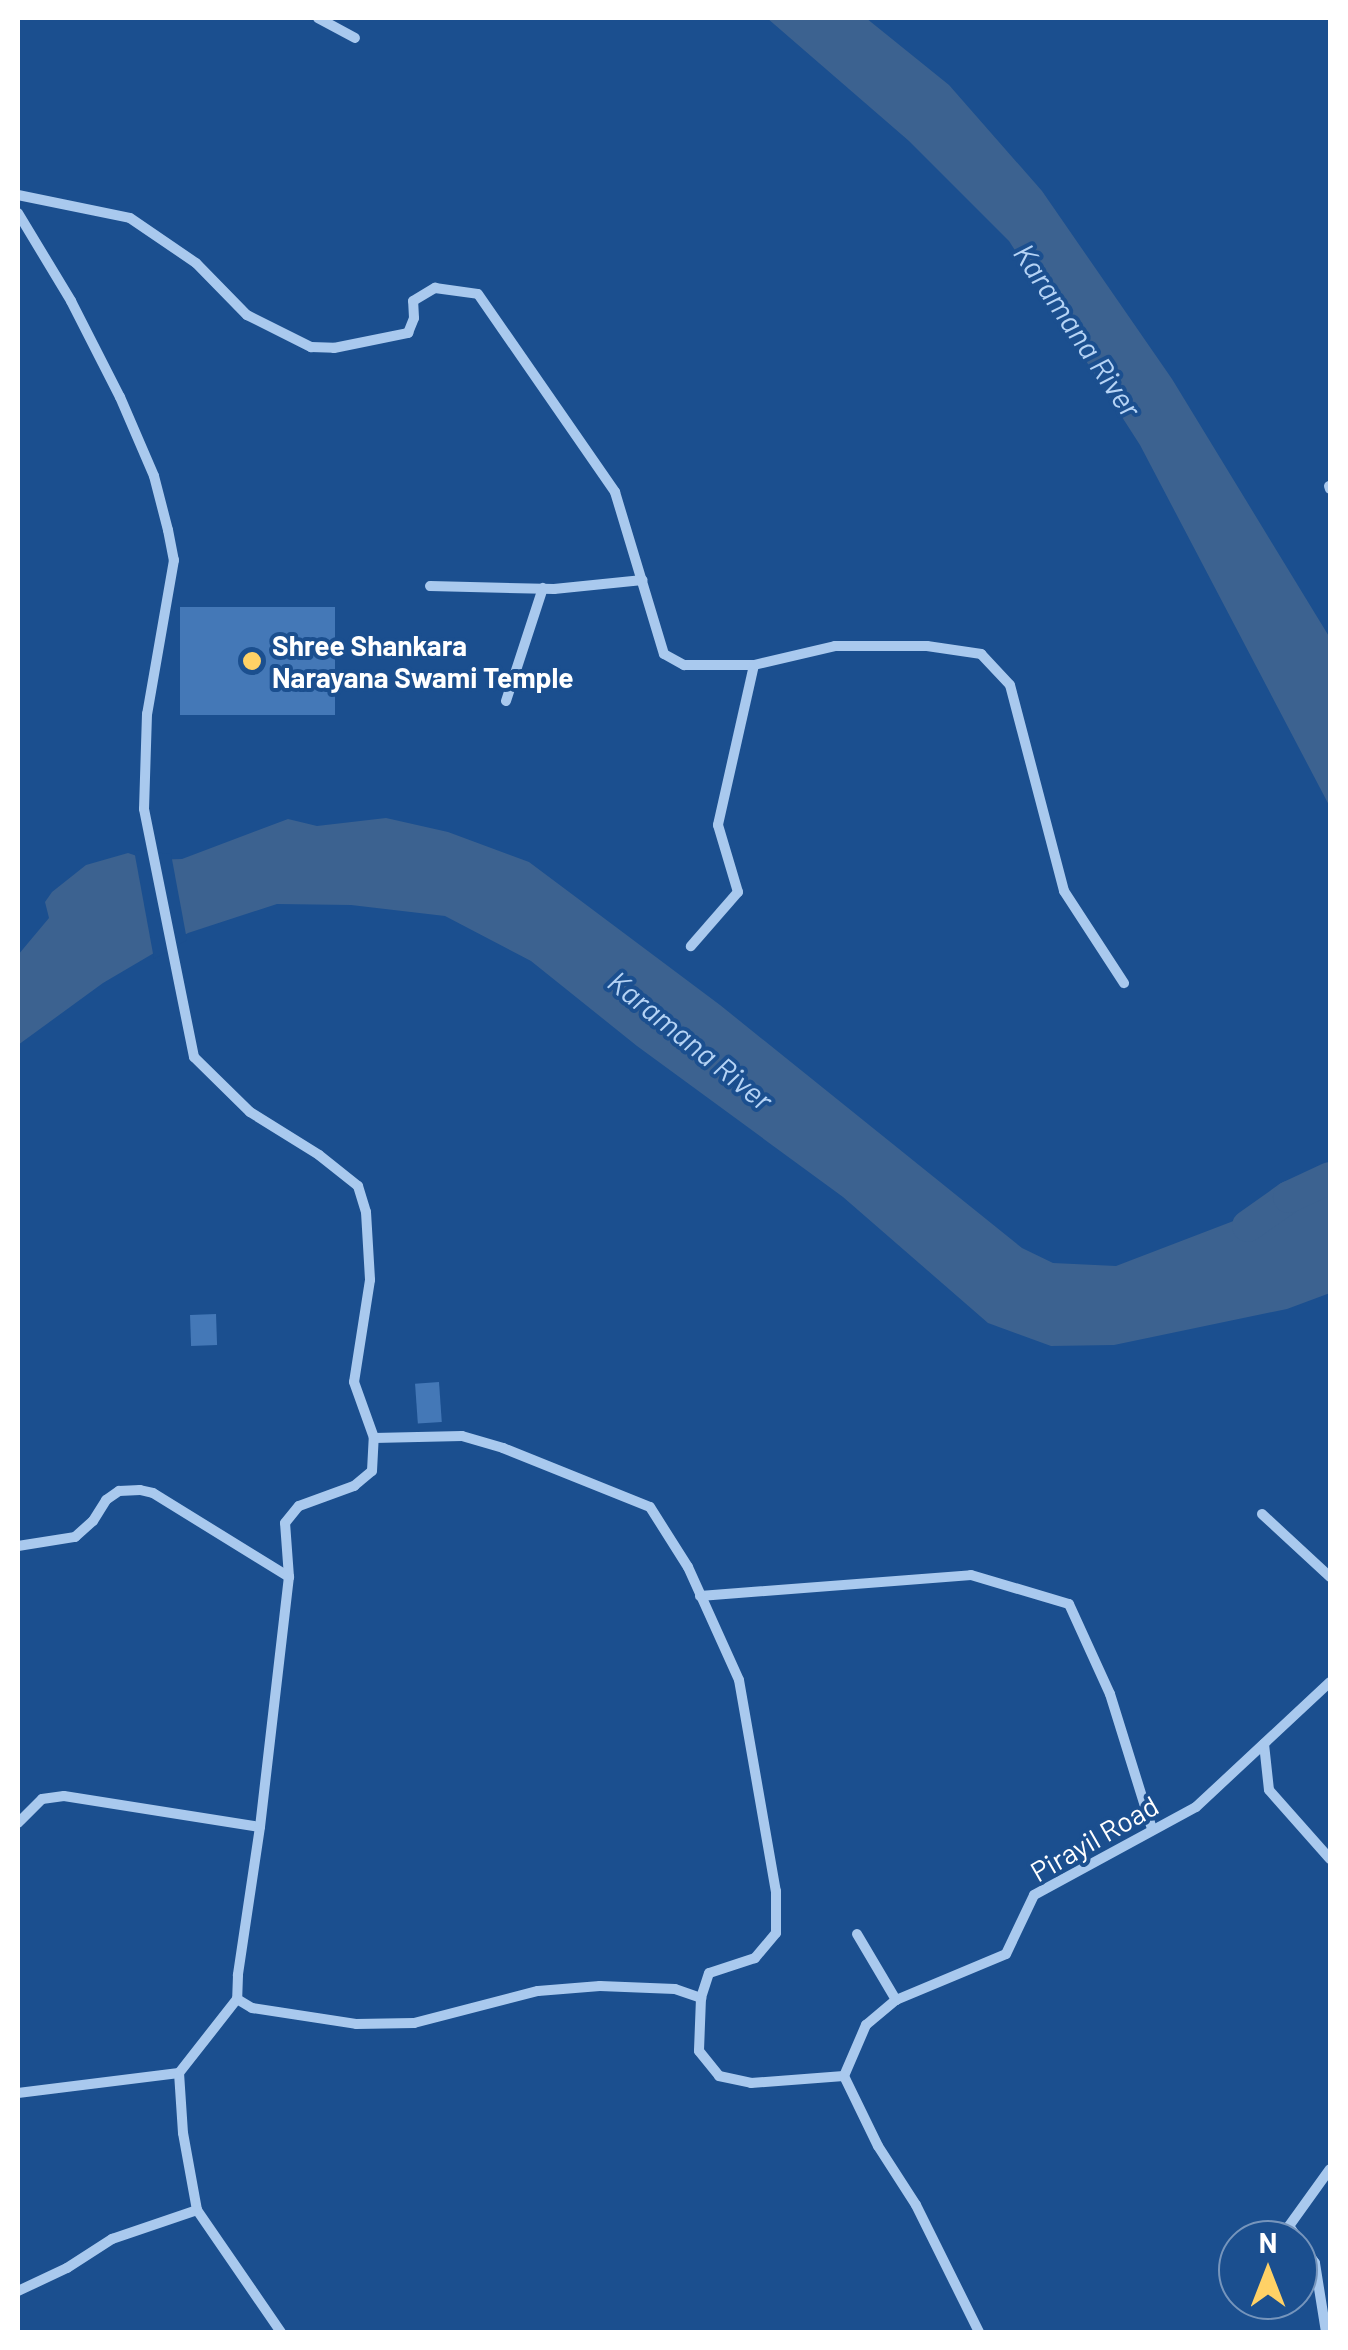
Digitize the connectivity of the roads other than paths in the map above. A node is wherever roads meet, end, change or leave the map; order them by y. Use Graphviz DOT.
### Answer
graph roads {
  1 [pos="324,18"];
  2 [pos="355,38"];
  3 [pos="18,195"];
  4 [pos="18,213"];
  5 [pos="643,580"];
  6 [pos="430,586"];
  7 [pos="543,588"];
  8 [pos="754,665"];
  9 [pos="506,701"];
  10 [pos="690,946"];
  11 [pos="1124,984"];
  12 [pos="374,1438"];
  13 [pos="1262,1514"];
  14 [pos="18,1546"];
  15 [pos="289,1577"];
  16 [pos="1330,1578"];
  17 [pos="700,1596"];
  18 [pos="1330,1682"];
  19 [pos="1264,1744"];
  20 [pos="18,1823"];
  21 [pos="260,1827"];
  22 [pos="1152,1828"];
  23 [pos="1330,1860"];
  24 [pos="857,1934"];
  25 [pos="237,1998"];
  26 [pos="701,1998"];
  27 [pos="896,2000"];
  28 [pos="179,2073"];
  29 [pos="844,2076"];
  30 [pos="18,2094"];
  31 [pos="1330,2169"];
  32 [pos="197,2210"];
  33 [pos="18,2291"];
  34 [pos="282,2332"];
  35 [pos="979,2332"];
  36 [pos="1326,2332"];
  1 -- 2 [label="street"];
  3 -- 5 [label="street"];
  4 -- 12 [label="street"];
  5 -- 7 [label="street"];
  5 -- 8 [label="street"];
  6 -- 7 [label="street"];
  7 -- 9 [label="street"];
  8 -- 10 [label="street"];
  8 -- 11 [label="street"];
  12 -- 15 [label="street"];
  12 -- 17 [label="street"];
  13 -- 16 [label="street"];
  14 -- 15 [label="street"];
  15 -- 21 [label="street"];
  17 -- 22 [label="street"];
  17 -- 26 [label="street"];
  18 -- 19 [label="street, Pirayil Road"];
  19 -- 22 [label="street, Pirayil Road"];
  19 -- 23 [label="street"];
  20 -- 21 [label="street"];
  21 -- 25 [label="street"];
  22 -- 27 [label="street, Pirayil Road"];
  24 -- 27 [label="street"];
  25 -- 26 [label="street"];
  25 -- 28 [label="street"];
  26 -- 29 [label="street"];
  27 -- 29 [label="street, Pirayil Road"];
  28 -- 30 [label="street"];
  28 -- 32 [label="street"];
  29 -- 35 [label="street"];
  31 -- 36 [label="street"];
  32 -- 33 [label="street"];
  32 -- 34 [label="street"];
}
